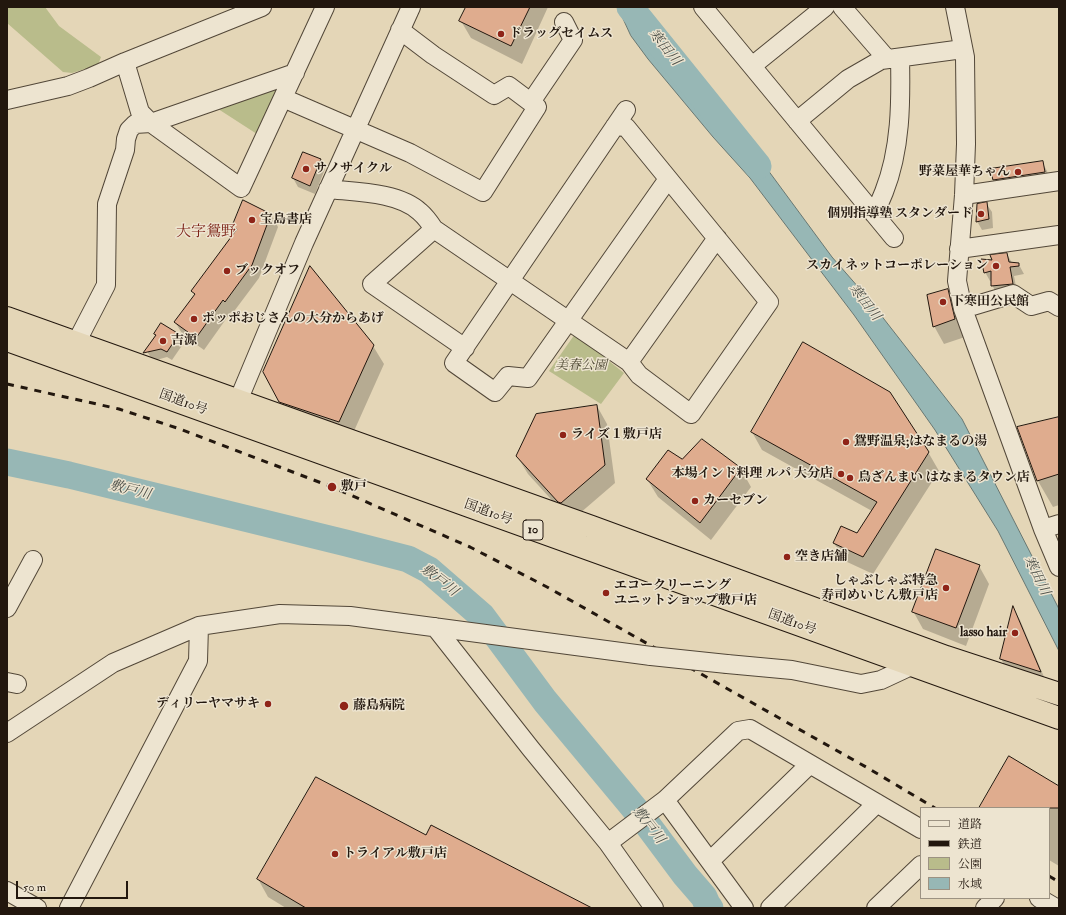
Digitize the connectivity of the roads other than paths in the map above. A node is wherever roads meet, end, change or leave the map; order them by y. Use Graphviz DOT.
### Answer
graph roads {
  1 [pos="262,7"];
  2 [pos="326,7"];
  3 [pos="411,7"];
  4 [pos="703,7"];
  5 [pos="825,7"];
  6 [pos="842,7"];
  7 [pos="941,7"];
  8 [pos="956,12"];
  9 [pos="564,22"];
  10 [pos="400,30"];
  11 [pos="963,49"];
  12 [pos="893,58"];
  13 [pos="124,62"];
  14 [pos="752,66"];
  15 [pos="295,73"];
  16 [pos="283,98"];
  17 [pos="7,100"];
  18 [pos="531,102"];
  19 [pos="626,110"];
  20 [pos="797,121"];
  21 [pos="151,122"];
  22 [pos="615,126"];
  23 [pos="355,130"];
  24 [pos="668,179"];
  25 [pos="1059,181"];
  26 [pos="328,189"];
  27 [pos="964,196"];
  28 [pos="874,214"];
  29 [pos="434,229"];
  30 [pos="1059,235"];
  31 [pos="717,238"];
  32 [pos="894,238"];
  33 [pos="959,249"];
  34 [pos="510,281"];
  35 [pos="1059,307"];
  36 [pos="963,309"];
  37 [pos="7,318"];
  38 [pos="568,321"];
  39 [pos="7,340"];
  40 [pos="76,343"];
  41 [pos="465,348"];
  42 [pos="629,362"];
  43 [pos="234,410"];
  44 [pos="1051,527"];
  45 [pos="33,560"];
  46 [pos="1059,567"];
  47 [pos="7,608"];
  48 [pos="199,626"];
  49 [pos="435,627"];
  50 [pos="946,657"];
  51 [pos="911,666"];
  52 [pos="1012,678"];
  53 [pos="1059,694"];
  54 [pos="1005,699"];
  55 [pos="1059,718"];
  56 [pos="8,731"];
  57 [pos="810,764"];
  58 [pos="877,803"];
  59 [pos="659,805"];
  60 [pos="920,828"];
  61 [pos="613,839"];
  62 [pos="710,861"];
  63 [pos="920,866"];
  64 [pos="7,891"];
  65 [pos="994,899"];
  66 [pos="1041,899"];
  67 [pos="37,908"];
  68 [pos="69,908"];
  69 [pos="654,908"];
  70 [pos="744,908"];
  71 [pos="770,908"];
  72 [pos="876,908"];
  73 [pos="985,908"];
  74 [pos="1056,908"];
  1 -- 13 [label="street"];
  2 -- 15 [label="street"];
  3 -- 10 [label="street"];
  4 -- 14 [label="street"];
  5 -- 14 [label="street"];
  6 -- 12 [label="street"];
  7 -- 8 [label="street"];
  8 -- 11 [label="street"];
  9 -- 18 [label="street"];
  10 -- 18 [label="street"];
  10 -- 23 [label="street"];
  11 -- 12 [label="street"];
  11 -- 27 [label="street"];
  12 -- 20 [label="street"];
  12 -- 28 [label="street"];
  13 -- 17 [label="street"];
  13 -- 21 [label="street"];
  14 -- 20 [label="street"];
  15 -- 16 [label="street"];
  15 -- 21 [label="street"];
  16 -- 21 [label="street"];
  16 -- 23 [label="street"];
  18 -- 23 [label="street"];
  19 -- 22 [label="street"];
  20 -- 28 [label="street"];
  21 -- 40 [label="street"];
  22 -- 24 [label="street"];
  22 -- 34 [label="street"];
  23 -- 26 [label="street"];
  24 -- 31 [label="street"];
  24 -- 38 [label="street"];
  25 -- 27 [label="street"];
  26 -- 29 [label="street"];
  26 -- 43 [label="street"];
  27 -- 33 [label="street"];
  28 -- 32 [label="street"];
  29 -- 34 [label="street"];
  29 -- 41 [label="street"];
  30 -- 33 [label="street"];
  31 -- 42 [label="street"];
  31 -- 42 [label="street"];
  33 -- 36 [label="street"];
  34 -- 38 [label="street"];
  34 -- 41 [label="street"];
  35 -- 36 [label="street"];
  36 -- 44 [label="street"];
  37 -- 40 [label="highway, 国道10号 / 10"];
  38 -- 41 [label="street"];
  38 -- 42 [label="street"];
  39 -- 43 [label="highway, 国道10号 / 10"];
  40 -- 43 [label="highway, 国道10号 / 10"];
  43 -- 50 [label="highway, 国道10号 / 10"];
  43 -- 51 [label="highway, 国道10号 / 10"];
  44 -- 46 [label="street"];
  45 -- 47 [label="street"];
  48 -- 49 [label="street"];
  48 -- 56 [label="street"];
  48 -- 68 [label="street"];
  49 -- 51 [label="street, bridge"];
  49 -- 61 [label="street"];
  50 -- 51 [label="street"];
  50 -- 52 [label="highway, 国道10号 / 10"];
  51 -- 54 [label="highway, 国道10号 / 10"];
  52 -- 53 [label="highway, 国道10号 / 10"];
  52 -- 54 [label="street"];
  54 -- 55 [label="highway, 国道10号 / 10"];
  57 -- 58 [label="street"];
  57 -- 59 [label="street"];
  57 -- 62 [label="street"];
  58 -- 60 [label="street"];
  58 -- 71 [label="street"];
  59 -- 61 [label="street"];
  59 -- 62 [label="street"];
  61 -- 69 [label="street"];
  62 -- 70 [label="street"];
  63 -- 72 [label="street"];
  64 -- 67 [label="street"];
  65 -- 73 [label="street"];
  66 -- 74 [label="street"];
}
